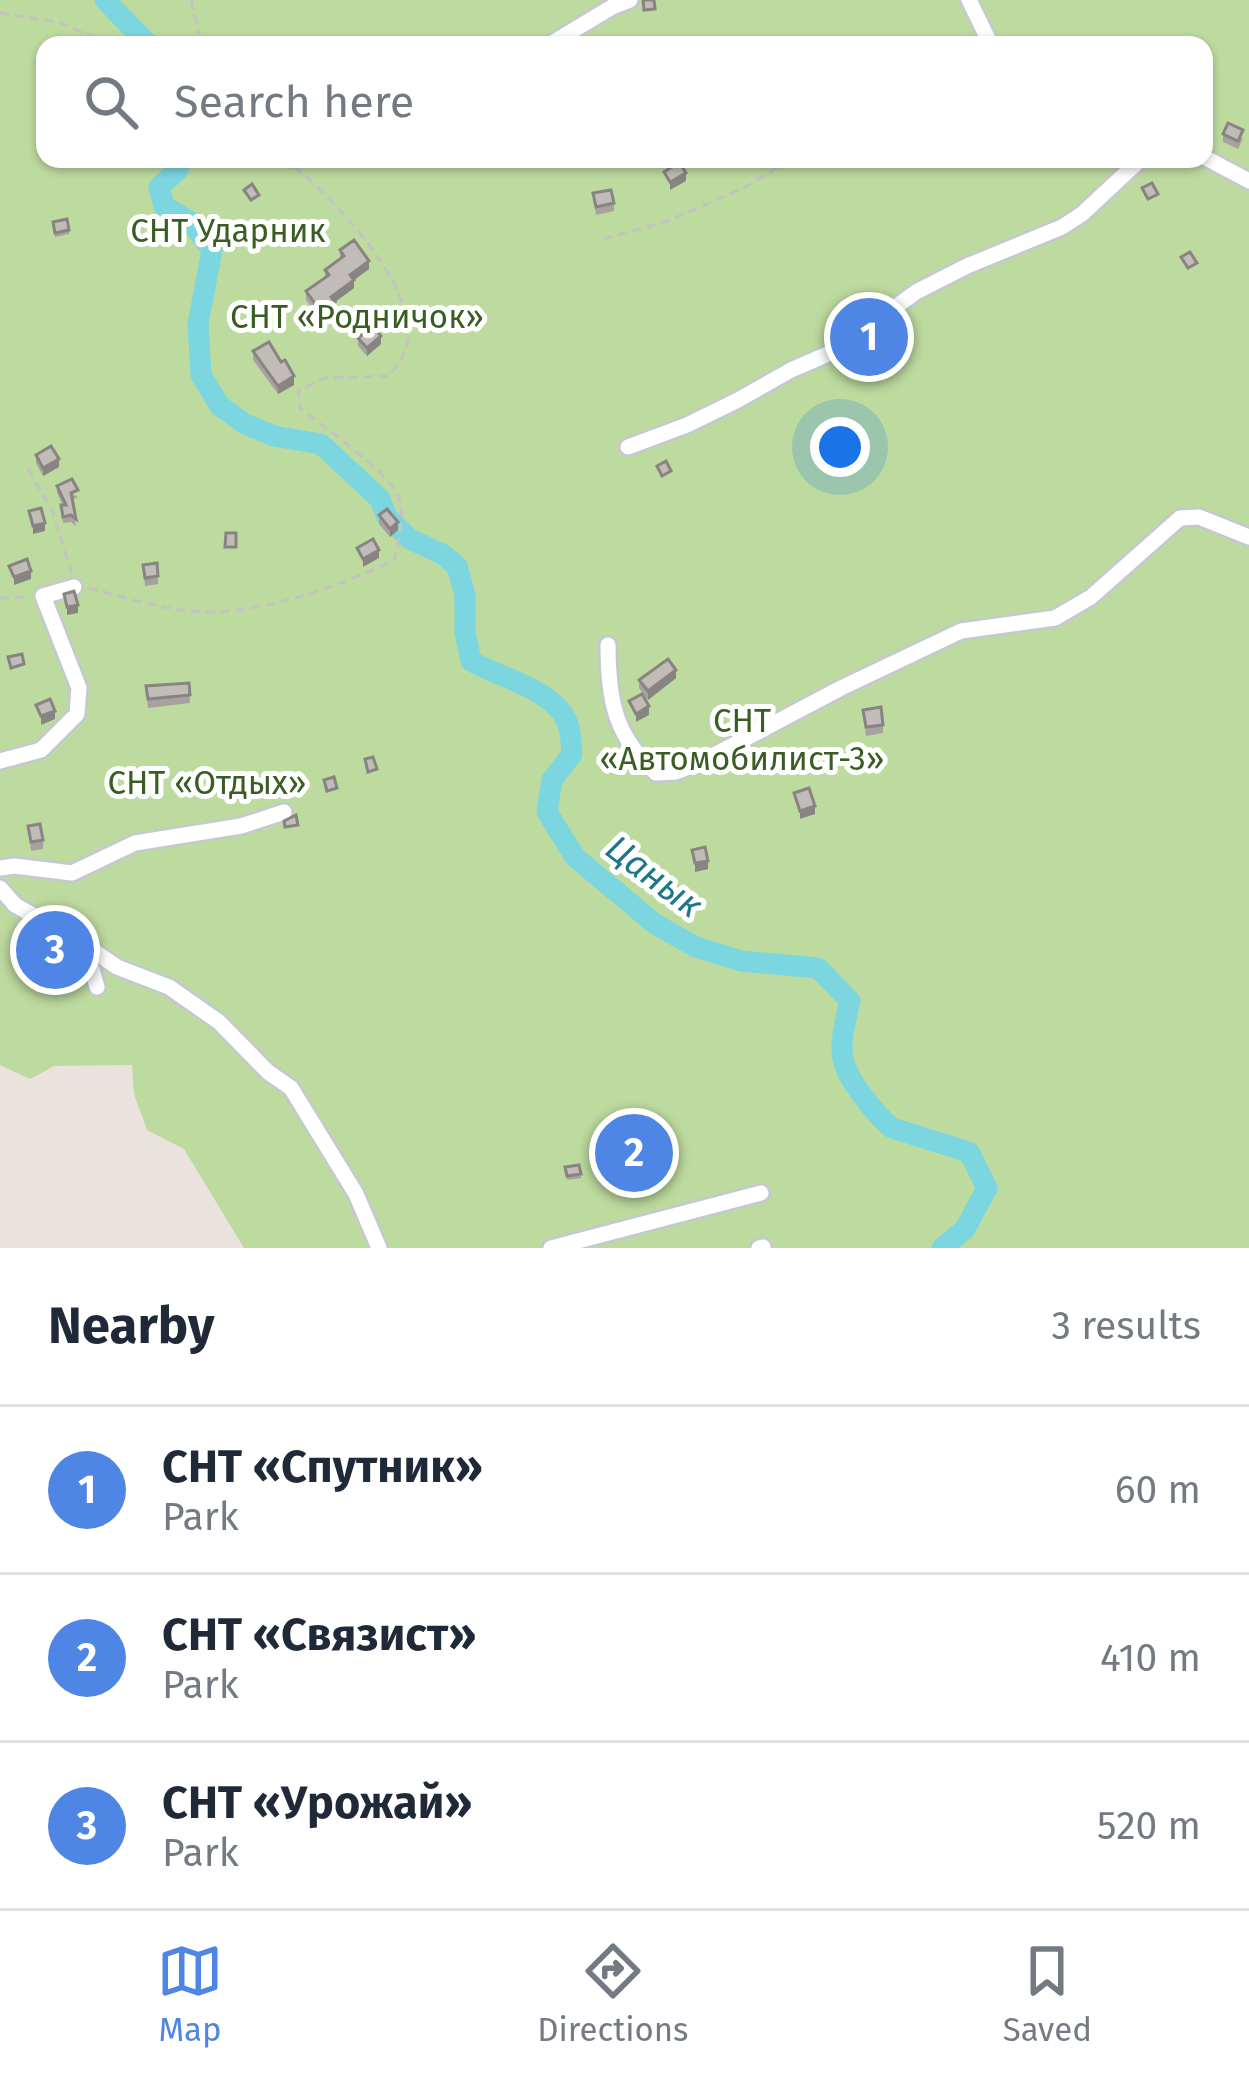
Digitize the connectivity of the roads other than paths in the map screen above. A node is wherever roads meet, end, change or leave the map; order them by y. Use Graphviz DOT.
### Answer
graph roads {
  1 [pos="630,0"];
  2 [pos="970,0"];
  3 [pos="564,36"];
  4 [pos="987,36"];
  5 [pos="1213,162"];
  6 [pos="1131,168"];
  7 [pos="1249,181"];
  8 [pos="628,447"];
  9 [pos="1249,537"];
  10 [pos="74,587"];
  11 [pos="608,645"];
  12 [pos="0,760"];
  13 [pos="284,812"];
  14 [pos="0,868"];
  15 [pos="0,888"];
  16 [pos="85,945"];
  17 [pos="97,987"];
  18 [pos="761,1193"];
  19 [pos="379,1248"];
  20 [pos="551,1248"];
  1 -- 3 [label="street"];
  2 -- 4 [label="street"];
  5 -- 7 [label="street"];
  6 -- 8 [label="street"];
  9 -- 11 [label="street"];
  10 -- 12 [label="street"];
  13 -- 14 [label="street"];
  15 -- 16 [label="street"];
  16 -- 17 [label="street"];
  16 -- 19 [label="street"];
  18 -- 20 [label="street"];
}
